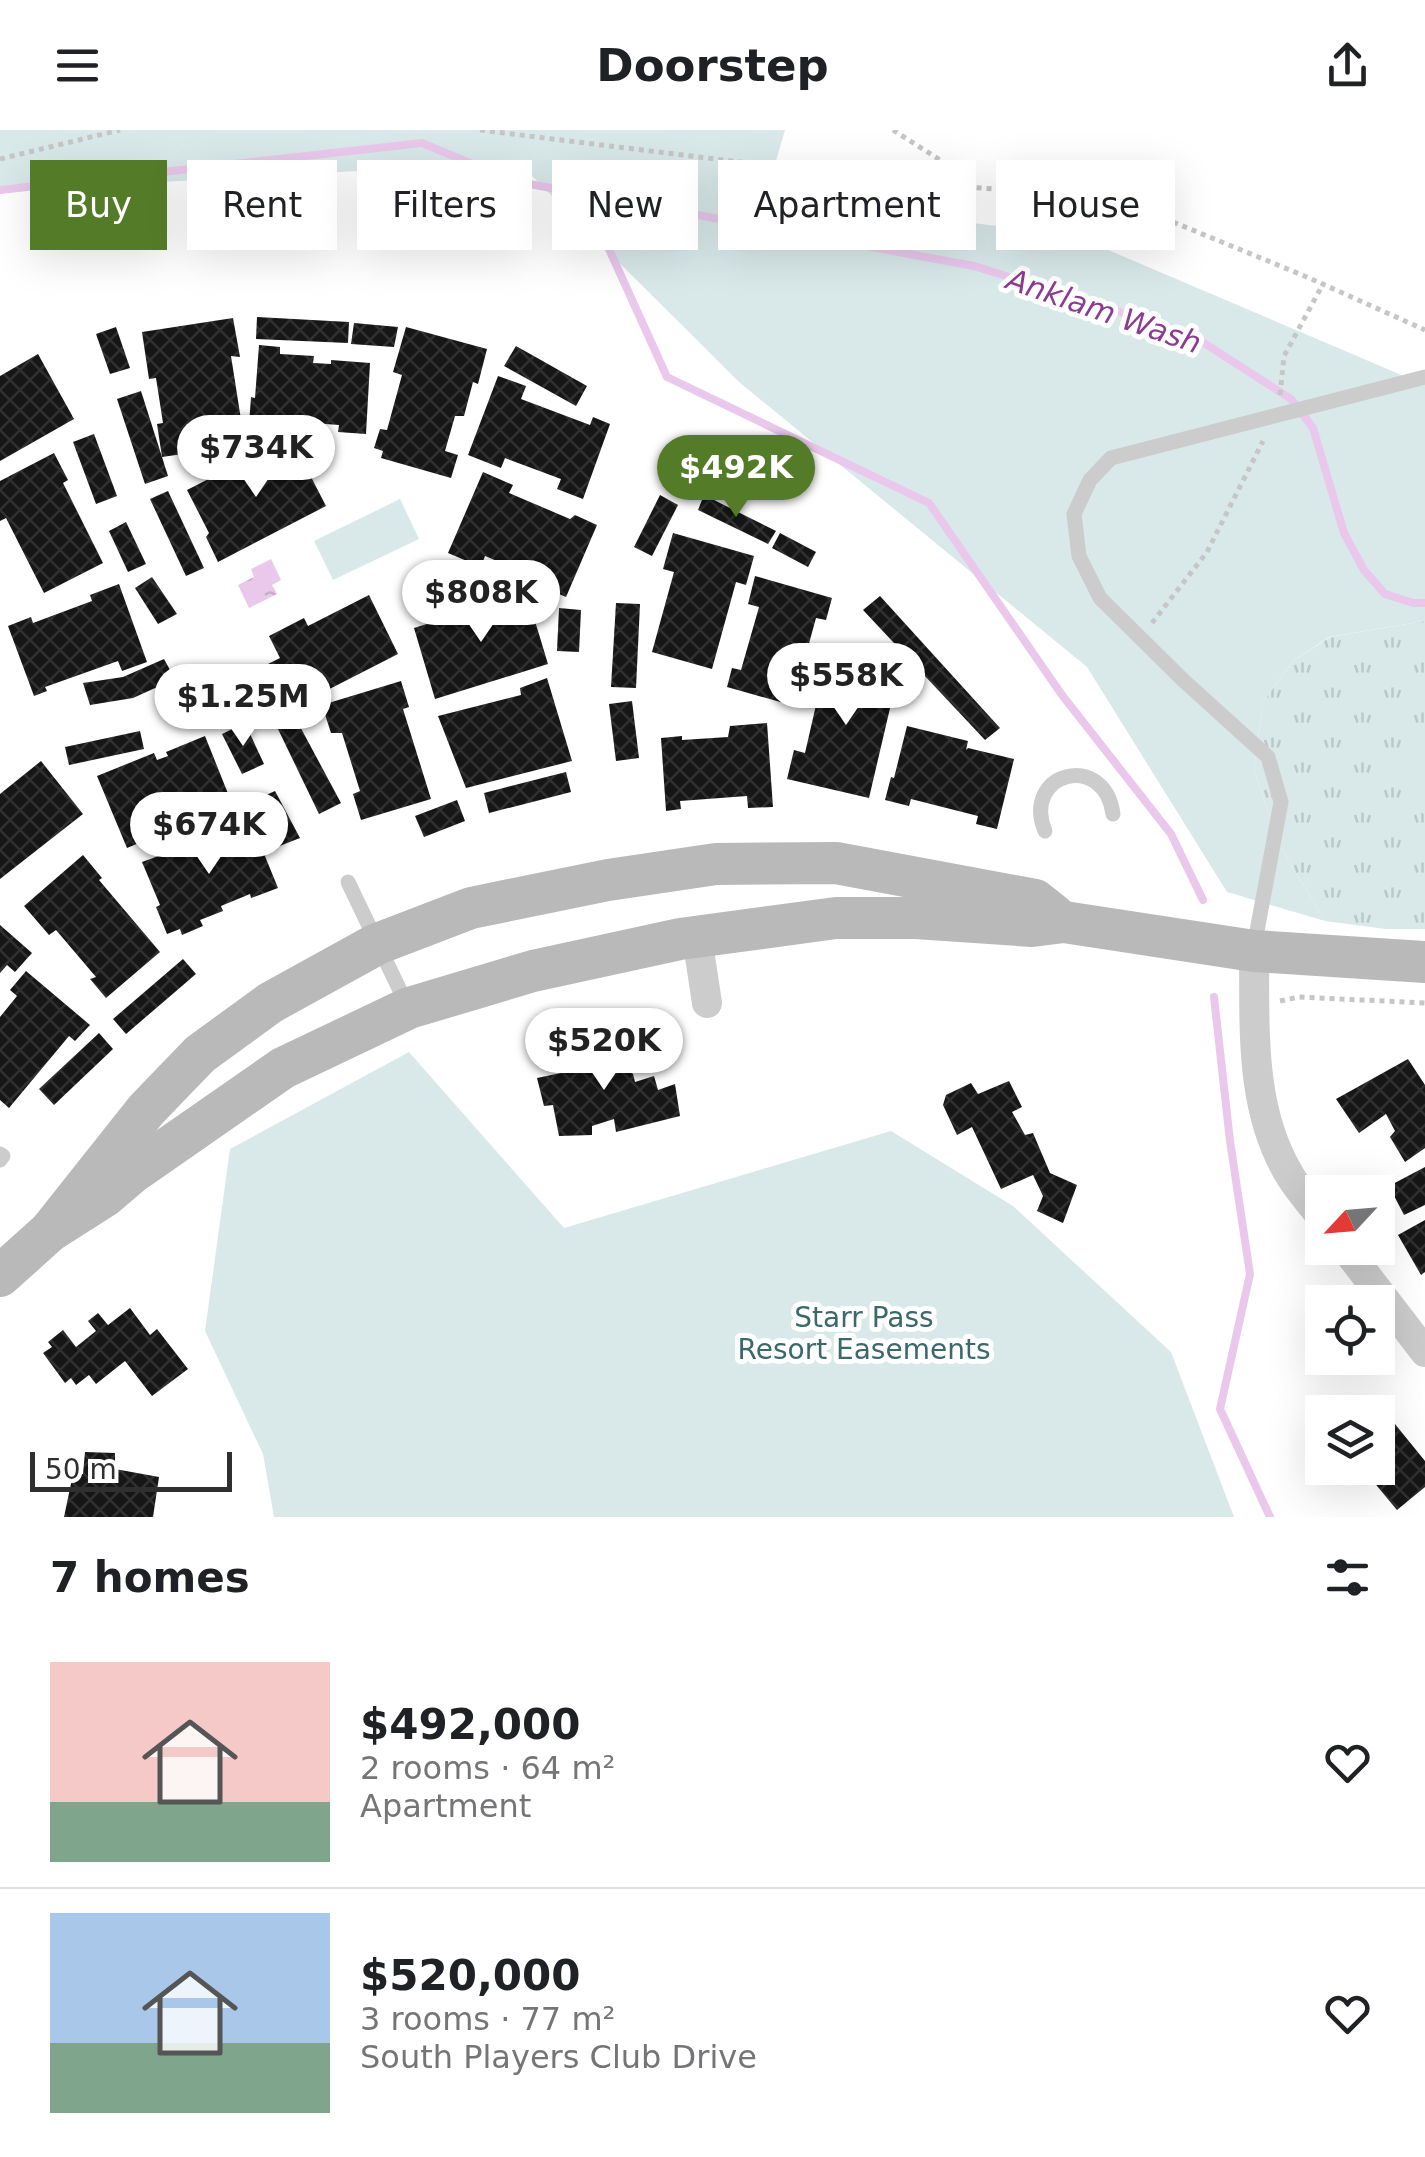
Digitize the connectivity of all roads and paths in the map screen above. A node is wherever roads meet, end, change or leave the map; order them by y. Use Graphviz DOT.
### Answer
graph roads {
  1 [pos="120,130"];
  2 [pos="480,130"];
  3 [pos="894,130"];
  4 [pos="0,159"];
  5 [pos="728,160"];
  6 [pos="941,160"];
  7 [pos="976,187"];
  8 [pos="1323,284"];
  9 [pos="1425,330"];
  10 [pos="1425,377"];
  11 [pos="1278,414"];
  12 [pos="1140,638"];
  13 [pos="1113,814"];
  14 [pos="1045,831"];
  15 [pos="348,882"];
  16 [pos="1064,922"];
  17 [pos="697,937"];
  18 [pos="377,944"];
  19 [pos="1254,950"];
  20 [pos="1425,962"];
  21 [pos="1282,1002"];
  22 [pos="708,1003"];
  23 [pos="1425,1003"];
  24 [pos="408,1008"];
  25 [pos="1305,1195"];
  26 [pos="50,1231"];
  27 [pos="1358,1265"];
  28 [pos="0,1276"];
  29 [pos="1425,1352"];
  1 -- 4 [label="path"];
  2 -- 5 [label="path"];
  3 -- 6 [label="path"];
  7 -- 8 [label="path"];
  8 -- 9 [label="path"];
  8 -- 11 [label="path"];
  10 -- 11 [label="lane"];
  11 -- 12 [label="path"];
  11 -- 12 [label="lane"];
  12 -- 19 [label="lane"];
  13 -- 14 [label="lane"];
  15 -- 18 [label="lane"];
  16 -- 17 [label="street"];
  16 -- 18 [label="street"];
  16 -- 19 [label="street"];
  17 -- 22 [label="street"];
  17 -- 24 [label="street"];
  18 -- 24 [label="lane"];
  18 -- 26 [label="street"];
  19 -- 20 [label="street"];
  19 -- 25 [label="street"];
  21 -- 23 [label="path"];
  24 -- 26 [label="street"];
  26 -- 28 [label="street"];
  27 -- 29 [label="street"];
}
